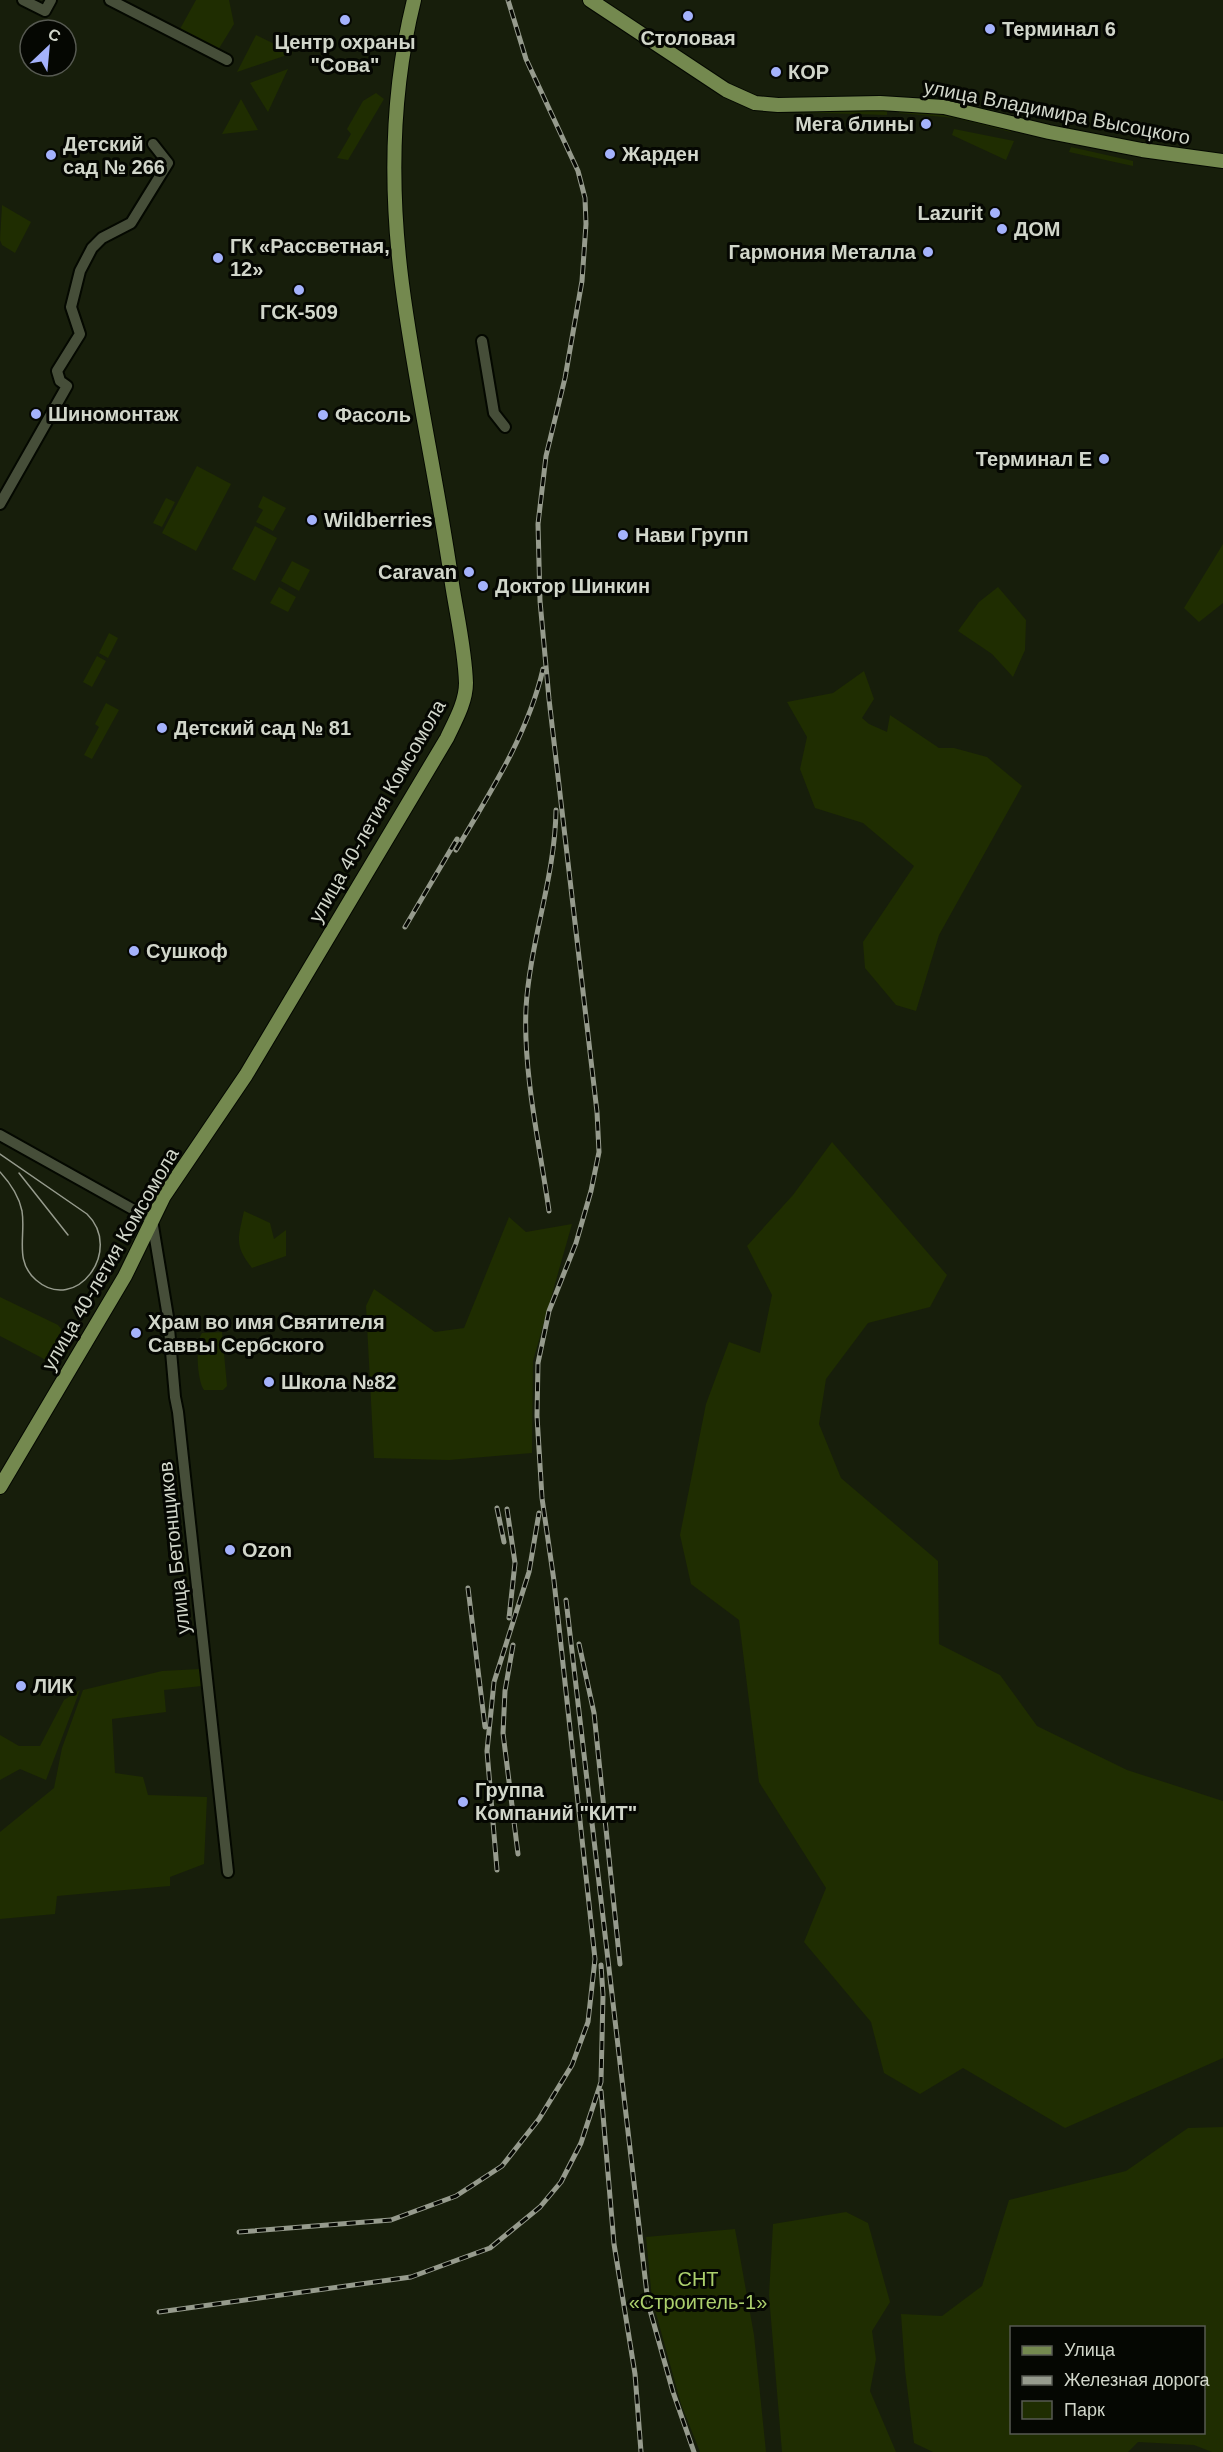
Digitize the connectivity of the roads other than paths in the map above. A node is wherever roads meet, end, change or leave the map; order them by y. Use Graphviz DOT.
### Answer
graph roads {
  1 [pos="23,0"];
  2 [pos="51,0"];
  3 [pos="110,0"];
  4 [pos="414,0"];
  5 [pos="590,0"];
  6 [pos="227,60"];
  7 [pos="153,144"];
  8 [pos="1223,161"];
  9 [pos="482,341"];
  10 [pos="505,427"];
  11 [pos="0,504"];
  12 [pos="0,1135"];
  13 [pos="152,1220"];
  14 [pos="0,1487"];
  15 [pos="228,1872"];
  1 -- 2 [label="street"];
  3 -- 6 [label="street"];
  4 -- 13 [label="main road, улица 40-летия Комсомола"];
  5 -- 8 [label="main road, улица Владимира Высоцкого"];
  7 -- 11 [label="street"];
  9 -- 10 [label="street"];
  12 -- 13 [label="street"];
  13 -- 14 [label="main road, улица 40-летия Комсомола"];
  13 -- 15 [label="street, улица Бетонщиков"];
}
